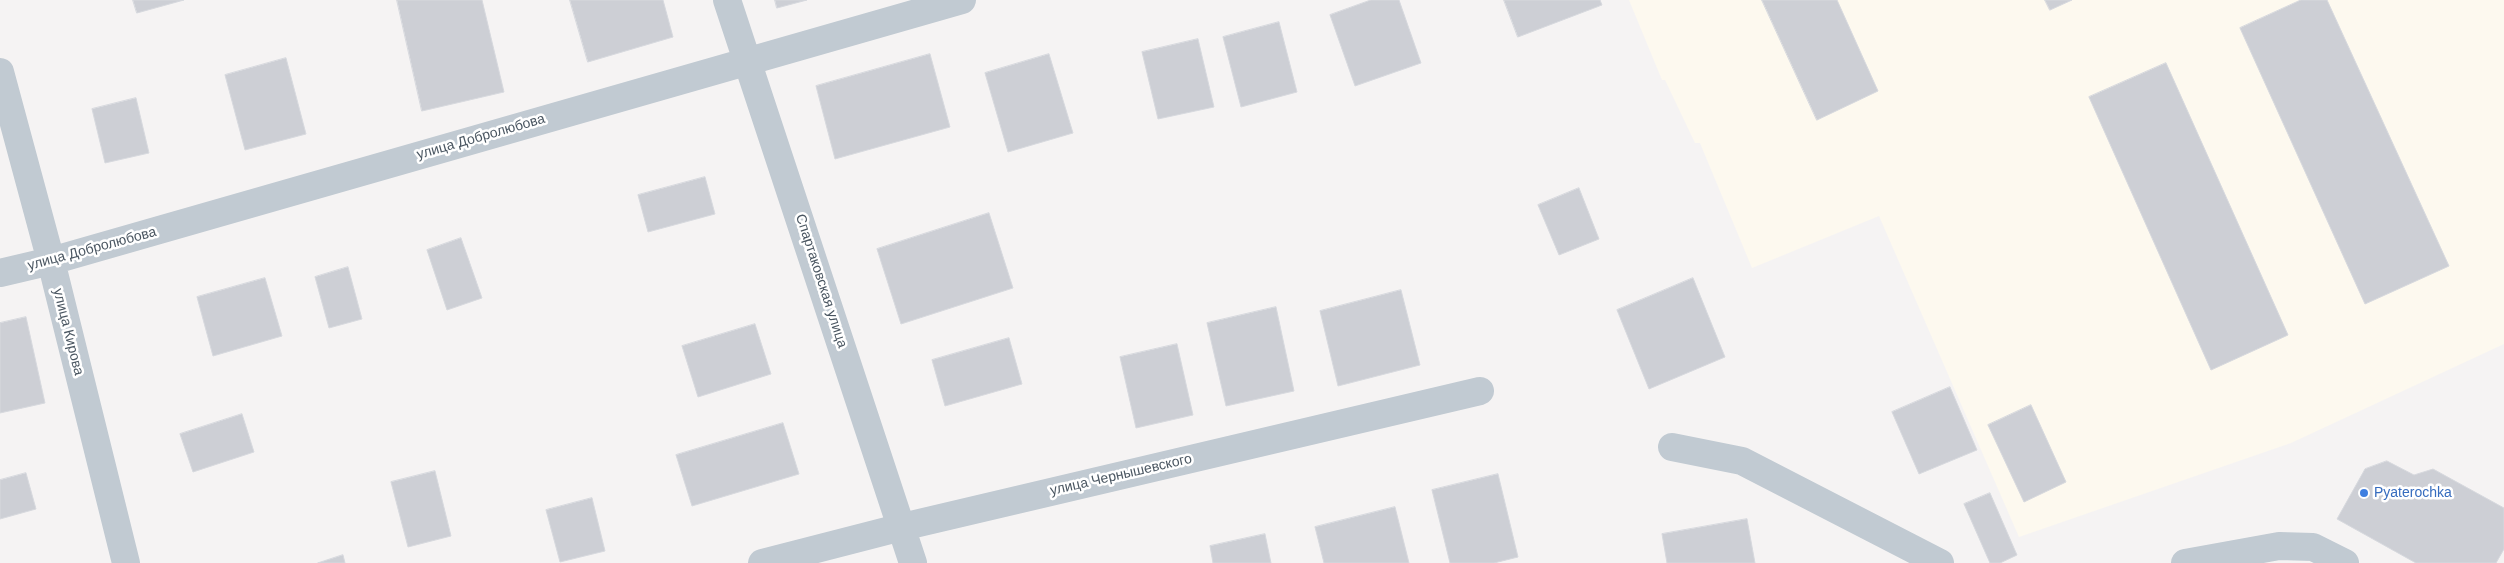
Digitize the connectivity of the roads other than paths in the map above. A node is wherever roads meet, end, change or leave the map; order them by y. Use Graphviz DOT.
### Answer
graph roads {
  1 [pos="727,0"];
  2 [pos="962,0"];
  3 [pos="747,60"];
  4 [pos="0,72"];
  5 [pos="51,261"];
  6 [pos="0,273"];
  7 [pos="1480,391"];
  8 [pos="1672,448"];
  9 [pos="902,526"];
  10 [pos="126,563"];
  11 [pos="762,563"];
  12 [pos="914,563"];
  13 [pos="1940,563"];
  14 [pos="2185,563"];
  15 [pos="2345,563"];
  1 -- 3 [label="street, Спартаковская улица"];
  2 -- 3 [label="street, улица Добролюбова"];
  3 -- 5 [label="street, улица Добролюбова"];
  3 -- 9 [label="street, Спартаковская улица"];
  4 -- 5 [label="street, улица Кирова"];
  5 -- 6 [label="street, улица Добролюбова"];
  5 -- 10 [label="street, улица Кирова"];
  7 -- 9 [label="street, улица Чернышевского"];
  8 -- 13 [label="street"];
  9 -- 11 [label="street, улица Чернышевского"];
  9 -- 12 [label="street, Спартаковская улица"];
  14 -- 15 [label="street"];
}
